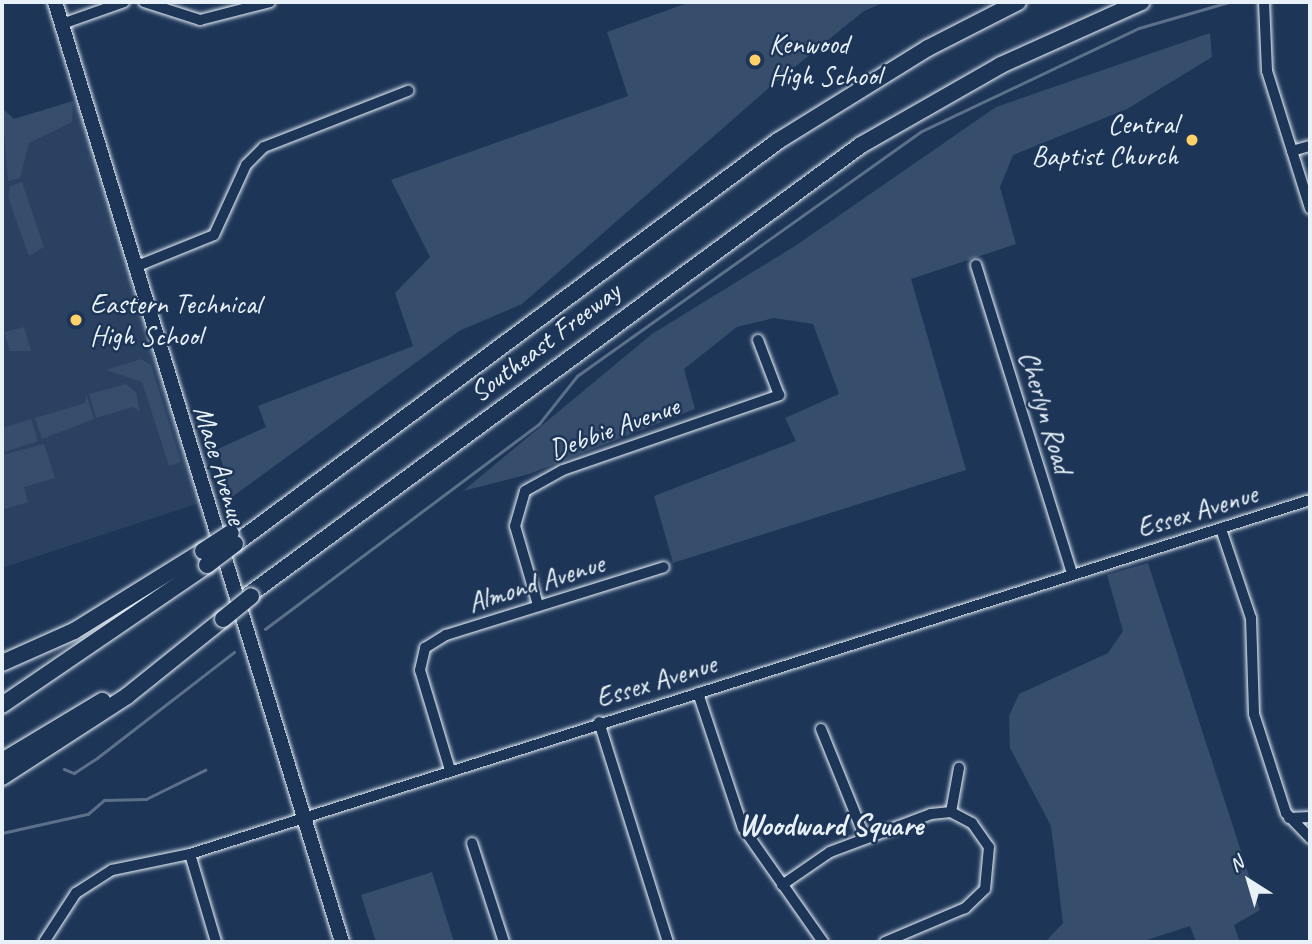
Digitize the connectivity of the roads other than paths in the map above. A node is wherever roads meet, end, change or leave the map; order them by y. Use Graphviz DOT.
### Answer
graph roads {
  1 [pos="55,2"];
  2 [pos="124,2"];
  3 [pos="144,2"];
  4 [pos="270,2"];
  5 [pos="1018,2"];
  6 [pos="1142,2"];
  7 [pos="1264,2"];
  8 [pos="62,24"];
  9 [pos="408,90"];
  10 [pos="1310,146"];
  11 [pos="1292,152"];
  12 [pos="1310,208"];
  13 [pos="976,265"];
  14 [pos="135,267"];
  15 [pos="758,340"];
  16 [pos="1310,500"];
  17 [pos="1221,529"];
  18 [pos="205,558"];
  19 [pos="664,567"];
  20 [pos="1072,573"];
  21 [pos="538,605"];
  22 [pos="223,617"];
  23 [pos="2,663"];
  24 [pos="698,693"];
  25 [pos="2,705"];
  26 [pos="599,722"];
  27 [pos="821,729"];
  28 [pos="2,761"];
  29 [pos="959,768"];
  30 [pos="450,770"];
  31 [pos="2,777"];
  32 [pos="951,811"];
  33 [pos="302,817"];
  34 [pos="1310,817"];
  35 [pos="1289,818"];
  36 [pos="865,838"];
  37 [pos="1310,838"];
  38 [pos="472,843"];
  39 [pos="190,854"];
  40 [pos="782,885"];
  41 [pos="44,942"];
  42 [pos="216,942"];
  43 [pos="342,942"];
  44 [pos="504,942"];
  45 [pos="668,942"];
  46 [pos="823,942"];
  47 [pos="885,942"];
  1 -- 8 [label="main road, Mace Avenue"];
  2 -- 8 [label="street"];
  3 -- 4 [label="street"];
  5 -- 18 [label="highway, Southeast Freeway, bridge"];
  6 -- 22 [label="highway, Southeast Freeway, bridge"];
  7 -- 11 [label="street"];
  8 -- 14 [label="main road, Mace Avenue"];
  9 -- 14 [label="street"];
  10 -- 11 [label="street"];
  11 -- 12 [label="street"];
  13 -- 20 [label="street, Cherlyn Road"];
  14 -- 33 [label="main road, Mace Avenue"];
  15 -- 21 [label="street, Debbie Avenue"];
  16 -- 17 [label="street, Essex Avenue"];
  17 -- 20 [label="street, Essex Avenue"];
  17 -- 35 [label="street"];
  18 -- 23 [label="highway"];
  18 -- 25 [label="highway"];
  19 -- 21 [label="street, Almond Avenue"];
  20 -- 24 [label="street, Essex Avenue"];
  21 -- 30 [label="street, Almond Avenue"];
  22 -- 28 [label="highway, Southeast Freeway"];
  22 -- 31 [label="highway"];
  24 -- 26 [label="street, Essex Avenue"];
  24 -- 40 [label="street"];
  26 -- 30 [label="street, Essex Avenue"];
  26 -- 45 [label="street"];
  27 -- 36 [label="street"];
  29 -- 32 [label="street"];
  30 -- 33 [label="street, Essex Avenue"];
  32 -- 36 [label="street"];
  32 -- 47 [label="street"];
  33 -- 39 [label="street, Essex Avenue"];
  33 -- 43 [label="main road, Mace Avenue"];
  34 -- 35 [label="street"];
  35 -- 37 [label="street"];
  36 -- 40 [label="street"];
  38 -- 44 [label="street"];
  39 -- 41 [label="street, Essex Avenue"];
  39 -- 42 [label="street"];
  40 -- 46 [label="street"];
}
